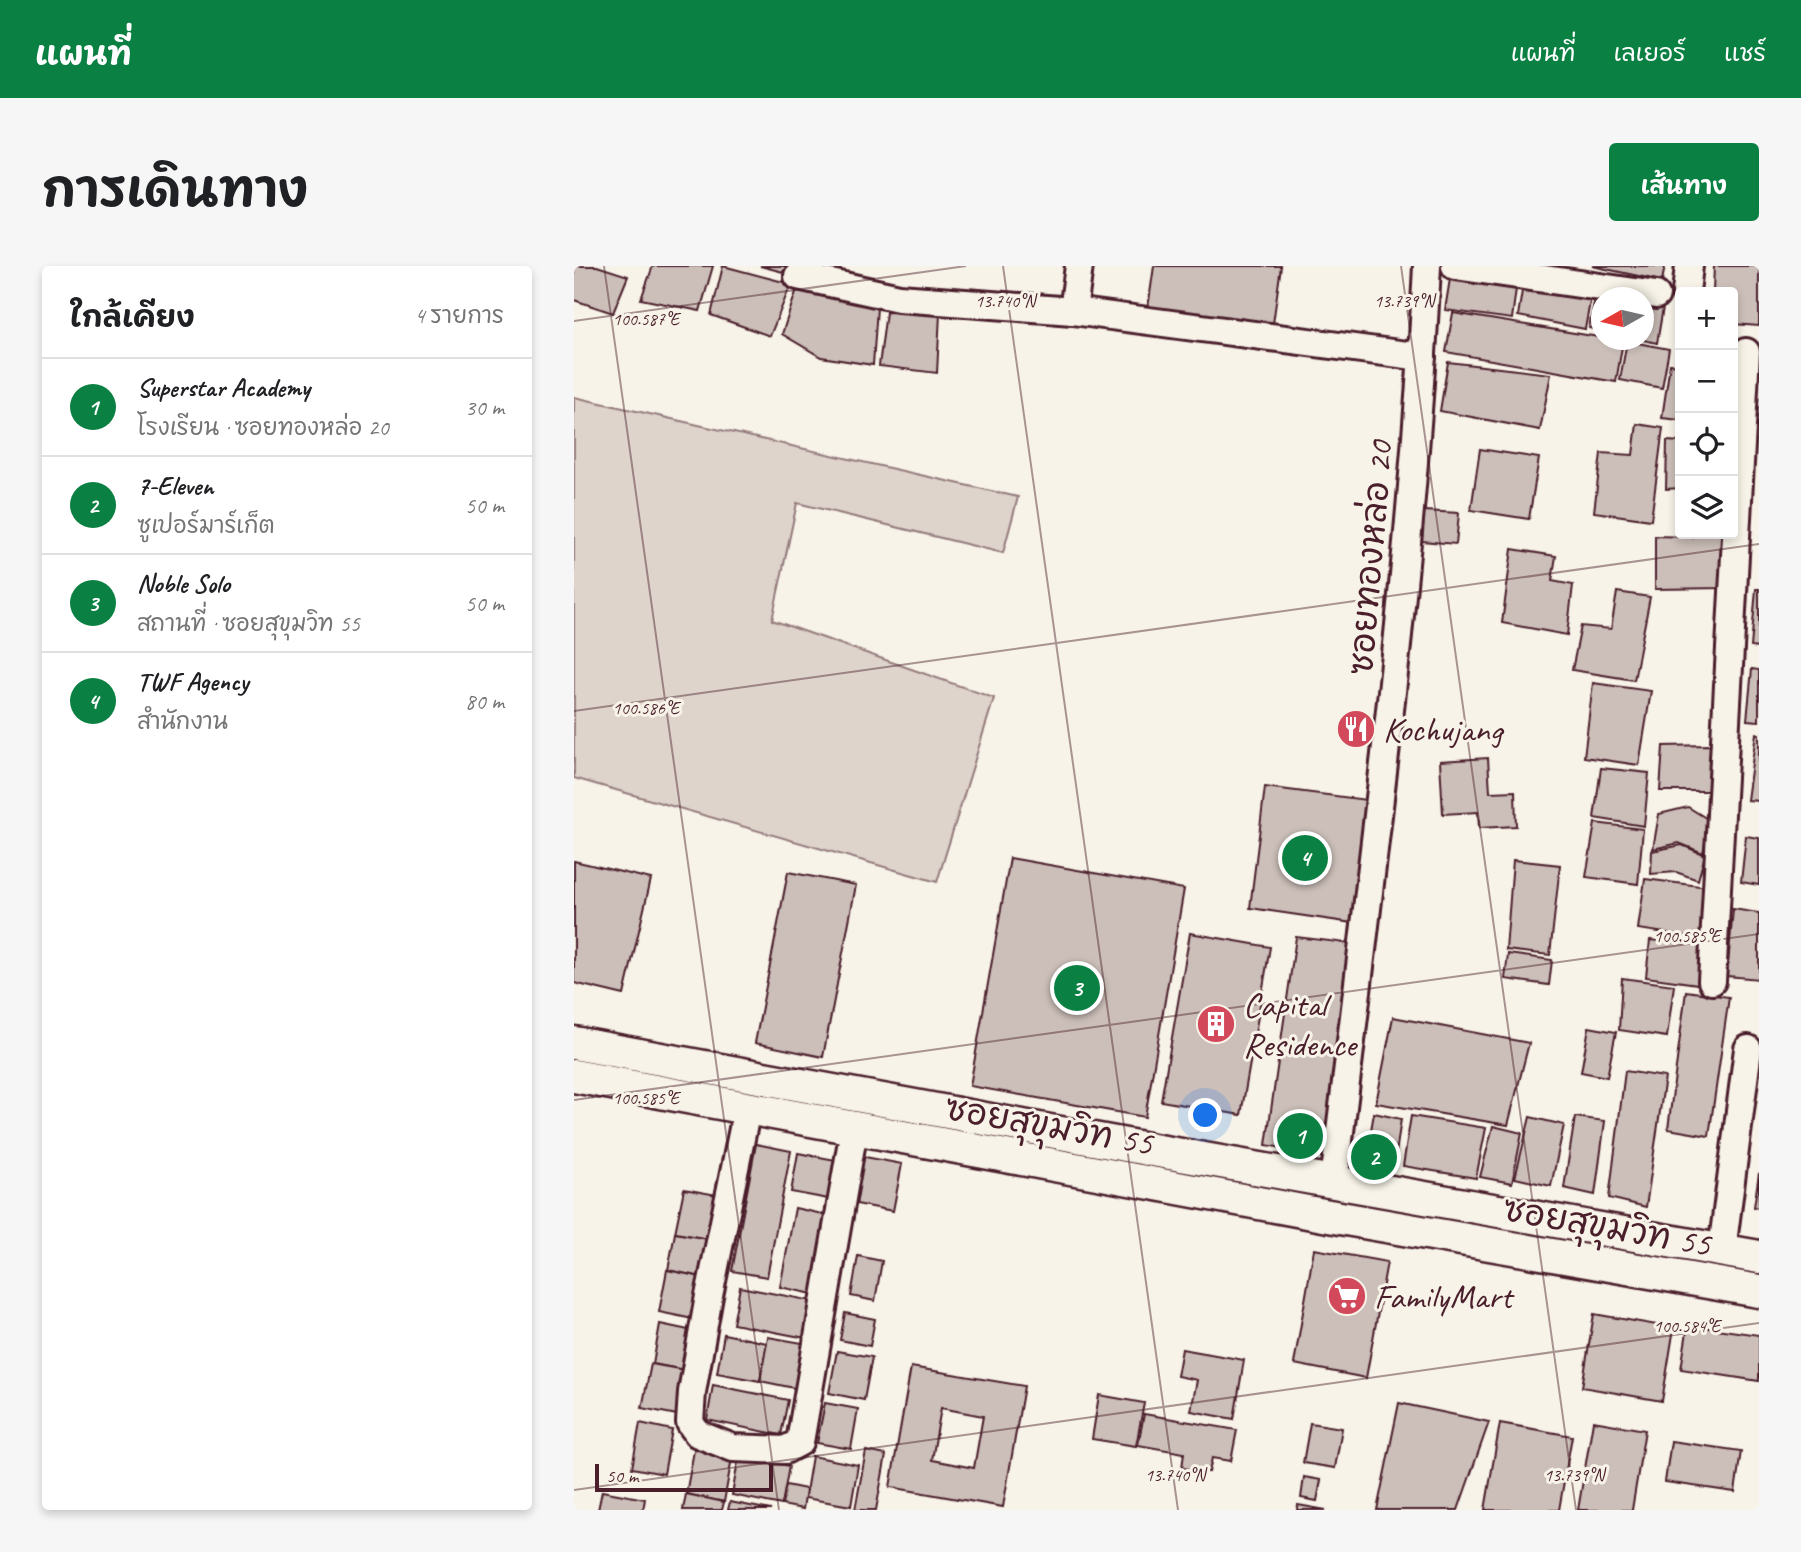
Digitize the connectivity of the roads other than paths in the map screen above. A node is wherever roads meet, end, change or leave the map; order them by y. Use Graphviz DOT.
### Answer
graph roads {
  1 [pos="1079,266"];
  2 [pos="1427,266"];
  3 [pos="1455,266"];
  4 [pos="1689,266"];
  5 [pos="798,276"];
  6 [pos="1687,287"];
  7 [pos="1656,295"];
  8 [pos="1073,311"];
  9 [pos="1746,352"];
  10 [pos="1422,356"];
  11 [pos="1712,981"];
  12 [pos="574,1043"];
  13 [pos="1748,1049"];
  14 [pos="574,1076"];
  15 [pos="747,1109"];
  16 [pos="854,1129"];
  17 [pos="1334,1182"];
  18 [pos="1496,1212"];
  19 [pos="1529,1217"];
  20 [pos="1491,1245"];
  21 [pos="1522,1250"];
  22 [pos="1722,1250"];
  23 [pos="1759,1257"];
  24 [pos="1759,1291"];
  1 -- 8 [label="street"];
  2 -- 10 [label="street, ซอยทองหล่อ 20"];
  3 -- 7 [label="street"];
  4 -- 6 [label="street"];
  5 -- 8 [label="street"];
  8 -- 10 [label="street"];
  9 -- 11 [label="street"];
  10 -- 17 [label="street, ซอยทองหล่อ 20"];
  12 -- 17 [label="main road, ซอยสุขุมวิท 55"];
  13 -- 22 [label="street"];
  14 -- 15 [label="main road, ซอยสุขุมวิท 55"];
  15 -- 16 [label="main road, ซอยสุขุมวิท 55"];
  15 -- 16 [label="street"];
  16 -- 20 [label="main road, ซอยสุขุมวิท 55"];
  17 -- 18 [label="main road, ซอยสุขุมวิท 55"];
  18 -- 19 [label="main road, ซอยสุขุมวิท 55"];
  18 -- 20 [label="main road"];
  19 -- 21 [label="main road"];
  19 -- 22 [label="main road, ซอยสุขุมวิท 55"];
  20 -- 21 [label="main road, ซอยสุขุมวิท 55"];
  21 -- 24 [label="main road, ซอยสุขุมวิท 55"];
  22 -- 23 [label="main road, ซอยสุขุมวิท 55"];
}
